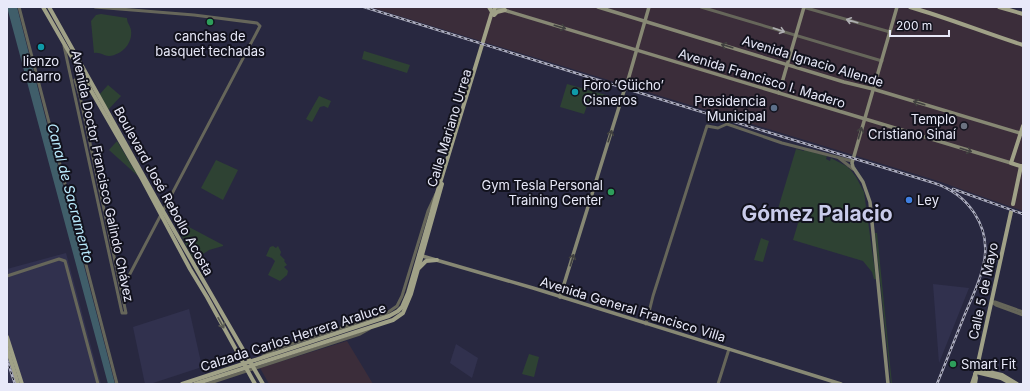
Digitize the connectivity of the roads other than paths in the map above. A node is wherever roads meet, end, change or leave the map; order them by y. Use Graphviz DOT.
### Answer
graph roads {
  1 [pos="18,7"];
  2 [pos="43,7"];
  3 [pos="49,7"];
  4 [pos="95,7"];
  5 [pos="489,7"];
  6 [pos="495,7"];
  7 [pos="598,7"];
  8 [pos="649,7"];
  9 [pos="701,7"];
  10 [pos="804,7"];
  11 [pos="897,7"];
  12 [pos="910,7"];
  13 [pos="999,7"];
  14 [pos="505,10"];
  15 [pos="1023,14"];
  16 [pos="51,15"];
  17 [pos="492,15"];
  18 [pos="645,22"];
  19 [pos="890,32"];
  20 [pos="796,36"];
  21 [pos="64,42"];
  22 [pos="1023,45"];
  23 [pos="637,50"];
  24 [pos="882,61"];
  25 [pos="788,64"];
  26 [pos="75,80"];
  27 [pos="628,80"];
  28 [pos="873,89"];
  29 [pos="624,91"];
  30 [pos="779,93"];
  31 [pos="864,119"];
  32 [pos="110,123"];
  33 [pos="1023,126"];
  34 [pos="1022,134"];
  35 [pos="121,135"];
  36 [pos="836,156"];
  37 [pos="852,161"];
  38 [pos="1012,163"];
  39 [pos="1022,167"];
  40 [pos="855,171"];
  41 [pos="437,192"];
  42 [pos="1013,204"];
  43 [pos="1011,212"];
  44 [pos="162,213"];
  45 [pos="420,255"];
  46 [pos="437,260"];
  47 [pos="188,267"];
  48 [pos="417,269"];
  49 [pos="200,275"];
  50 [pos="7,276"];
  51 [pos="122,290"];
  52 [pos="118,291"];
  53 [pos="207,296"];
  54 [pos="560,297"];
  55 [pos="992,302"];
  56 [pos="216,304"];
  57 [pos="1023,312"];
  58 [pos="1023,315"];
  59 [pos="376,318"];
  60 [pos="646,324"];
  61 [pos="7,336"];
  62 [pos="7,348"];
  63 [pos="728,349"];
  64 [pos="252,365"];
  65 [pos="246,367"];
  66 [pos="976,372"];
  67 [pos="17,373"];
  68 [pos="18,384"];
  69 [pos="22,384"];
  70 [pos="98,384"];
  71 [pos="117,384"];
  72 [pos="182,384"];
  73 [pos="195,384"];
  74 [pos="207,384"];
  75 [pos="255,384"];
  76 [pos="263,384"];
  77 [pos="718,384"];
  78 [pos="841,384"];
  79 [pos="888,384"];
  80 [pos="972,384"];
  81 [pos="975,384"];
  82 [pos="1012,384"];
  83 [pos="1017,384"];
  1 -- 71 [label="street"];
  2 -- 16 [label="main road, Boulevard José Rebollo Acosta"];
  3 -- 16 [label="main road, Boulevard José Rebollo Acosta"];
  4 -- 44 [label="street"];
  5 -- 17 [label="main road"];
  6 -- 14 [label="main road, Avenida Francisco I. Madero"];
  6 -- 17 [label="main road, Calle Mariano Urrea"];
  7 -- 18 [label="main road, Avenida Ignacio Allende"];
  8 -- 18 [label="main road"];
  9 -- 20 [label="street, one-way"];
  19 -- 10 [label="street, one-way"];
  10 -- 20 [label="main road"];
  11 -- 19 [label="main road"];
  12 -- 22 [label="main road"];
  13 -- 15 [label="main road"];
  14 -- 17 [label="main road"];
  14 -- 23 [label="main road, Avenida Francisco I. Madero, one-way"];
  16 -- 21 [label="main road, Boulevard José Rebollo Acosta"];
  16 -- 35 [label="main road, Boulevard José Rebollo Acosta"];
  17 -- 41 [label="main road, Calle Mariano Urrea"];
  17 -- 45 [label="main road, Calle Mariano Urrea"];
  18 -- 23 [label="main road"];
  25 -- 18 [label="main road, Avenida Ignacio Allende, one-way"];
  19 -- 24 [label="main road"];
  20 -- 24 [label="street"];
  20 -- 25 [label="main road"];
  21 -- 32 [label="main road, Boulevard José Rebollo Acosta"];
  21 -- 52 [label="street, Avenida Doctor Francisco Galindo Chávez"];
  23 -- 27 [label="main road"];
  23 -- 30 [label="main road, Avenida Francisco I. Madero"];
  24 -- 28 [label="main road"];
  25 -- 28 [label="main road, Avenida Ignacio Allende"];
  25 -- 30 [label="main road"];
  26 -- 51 [label="street, Avenida Doctor Francisco Galindo Chávez"];
  28 -- 31 [label="main road"];
  34 -- 28 [label="main road, Avenida Ignacio Allende, one-way"];
  54 -- 29 [label="main road, one-way"];
  30 -- 31 [label="main road, Avenida Francisco I. Madero"];
  37 -- 31 [label="main road, one-way"];
  31 -- 38 [label="main road, Avenida Francisco I. Madero, one-way"];
  32 -- 35 [label="main road"];
  32 -- 44 [label="main road, Boulevard José Rebollo Acosta"];
  33 -- 34 [label="main road"];
  34 -- 38 [label="main road"];
  35 -- 44 [label="main road, Boulevard José Rebollo Acosta"];
  36 -- 37 [label="street"];
  36 -- 40 [label="street"];
  36 -- 60 [label="street"];
  37 -- 40 [label="main road"];
  38 -- 39 [label="main road, Avenida Francisco I. Madero"];
  39 -- 42 [label="main road"];
  40 -- 79 [label="main road"];
  41 -- 45 [label="main road, Calle Mariano Urrea"];
  41 -- 59 [label="street"];
  43 -- 55 [label="main road, Calle 5 de Mayo"];
  44 -- 47 [label="main road, Boulevard José Rebollo Acosta"];
  44 -- 49 [label="main road, Boulevard José Rebollo Acosta"];
  44 -- 51 [label="street"];
  45 -- 46 [label="main road, Avenida General Francisco Villa"];
  45 -- 48 [label="main road, Calzada Carlos Herrera Araluce"];
  45 -- 59 [label="main road, Calzada Carlos Herrera Araluce"];
  46 -- 48 [label="main road"];
  46 -- 54 [label="main road, Avenida General Francisco Villa"];
  47 -- 49 [label="main road"];
  47 -- 53 [label="main road, Boulevard José Rebollo Acosta"];
  48 -- 64 [label="main road, Calzada Carlos Herrera Araluce"];
  49 -- 56 [label="main road, Boulevard José Rebollo Acosta"];
  50 -- 70 [label="street"];
  51 -- 52 [label="street"];
  51 -- 52 [label="street, Avenida Doctor Francisco Galindo Chávez"];
  53 -- 56 [label="main road"];
  53 -- 65 [label="main road, Boulevard José Rebollo Acosta, one-way"];
  54 -- 60 [label="main road, Avenida General Francisco Villa"];
  55 -- 57 [label="street"];
  55 -- 58 [label="street"];
  55 -- 66 [label="main road, Calle 5 de Mayo"];
  56 -- 64 [label="main road, Boulevard José Rebollo Acosta"];
  59 -- 64 [label="main road, Calzada Carlos Herrera Araluce"];
  60 -- 63 [label="main road, Avenida General Francisco Villa"];
  61 -- 67 [label="main road"];
  62 -- 67 [label="main road"];
  63 -- 77 [label="street"];
  63 -- 78 [label="main road, Avenida General Francisco Villa"];
  64 -- 65 [label="main road, Calzada Carlos Herrera Araluce"];
  64 -- 65 [label="street"];
  64 -- 76 [label="main road, Boulevard José Rebollo Acosta"];
  65 -- 72 [label="main road, Calzada Carlos Herrera Araluce"];
  65 -- 73 [label="main road, Calzada Carlos Herrera Araluce"];
  65 -- 74 [label="street"];
  65 -- 75 [label="main road, Boulevard José Rebollo Acosta"];
  66 -- 80 [label="main road, Calle 5 de Mayo"];
  66 -- 81 [label="main road, Calle 5 de Mayo"];
  66 -- 82 [label="main road"];
  66 -- 83 [label="main road"];
  67 -- 68 [label="main road"];
  67 -- 69 [label="main road"];
}
